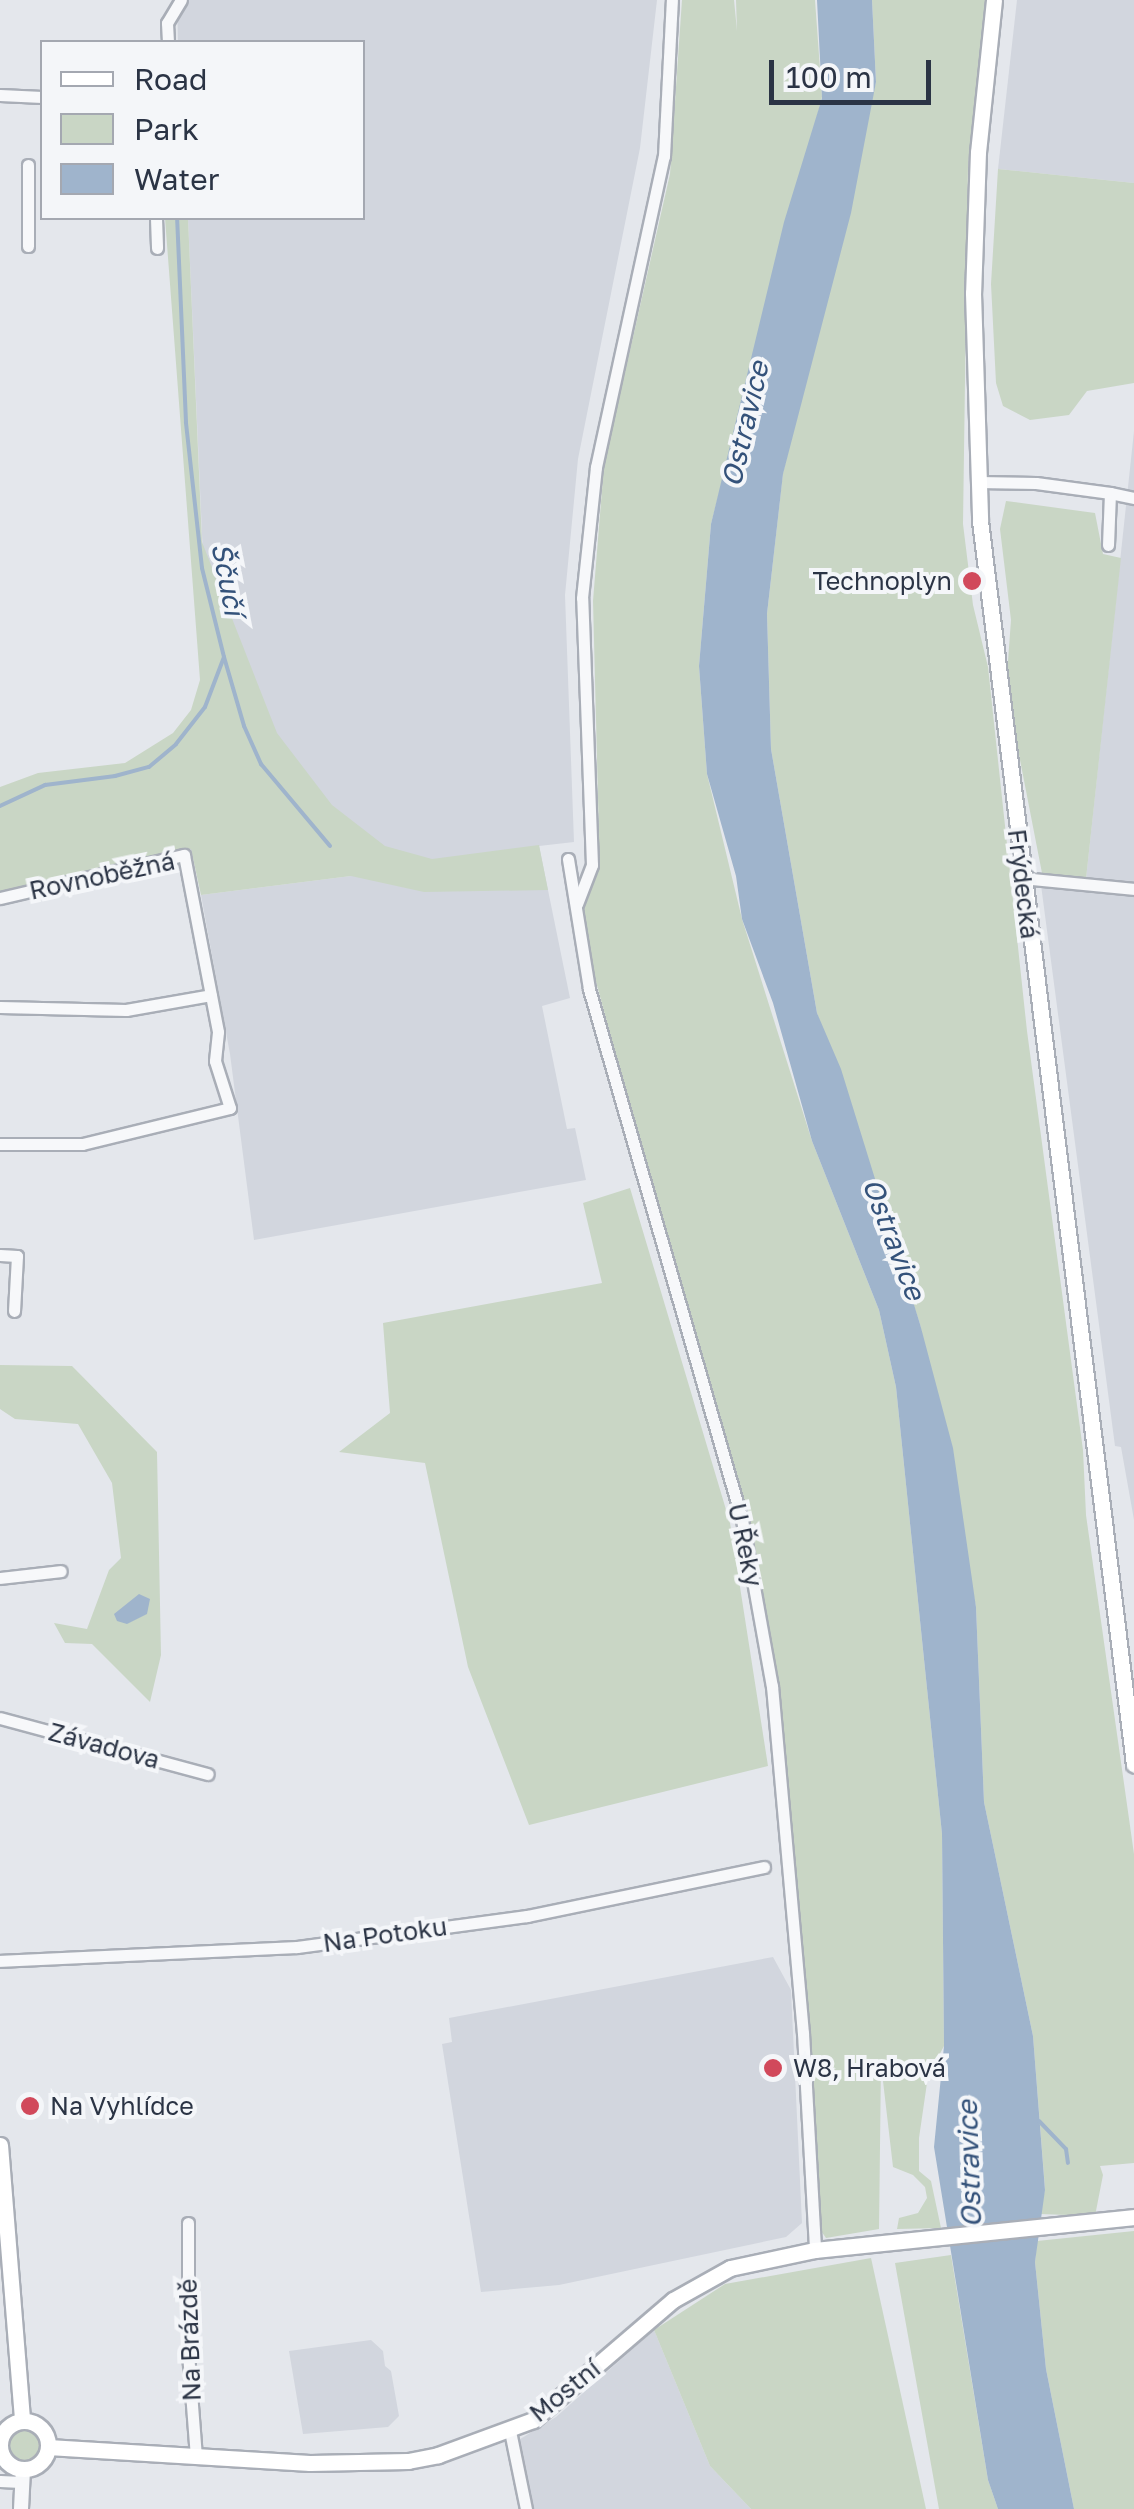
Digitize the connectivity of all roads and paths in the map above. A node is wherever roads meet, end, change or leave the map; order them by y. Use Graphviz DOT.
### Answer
graph roads {
  1 [pos="181,0"];
  2 [pos="672,0"];
  3 [pos="994,0"];
  4 [pos="168,40"];
  5 [pos="0,96"];
  6 [pos="40,98"];
  7 [pos="28,164"];
  8 [pos="28,205"];
  9 [pos="40,205"];
  10 [pos="156,220"];
  11 [pos="28,246"];
  12 [pos="158,248"];
  13 [pos="978,482"];
  14 [pos="1110,493"];
  15 [pos="1134,498"];
  16 [pos="1108,545"];
  17 [pos="568,859"];
  18 [pos="1022,878"];
  19 [pos="1134,889"];
  20 [pos="0,898"];
  21 [pos="576,908"];
  22 [pos="212,995"];
  23 [pos="0,1007"];
  24 [pos="0,1144"];
  25 [pos="0,1256"];
  26 [pos="14,1311"];
  27 [pos="61,1571"];
  28 [pos="0,1578"];
  29 [pos="0,1718"];
  30 [pos="1134,1764"];
  31 [pos="208,1774"];
  32 [pos="764,1867"];
  33 [pos="0,1961"];
  34 [pos="0,2146"];
  35 [pos="1134,2216"];
  36 [pos="188,2223"];
  37 [pos="815,2250"];
  38 [pos="6,2302"];
  39 [pos="22,2421"];
  40 [pos="510,2431"];
  41 [pos="0,2445"];
  42 [pos="48,2447"];
  43 [pos="196,2457"];
  44 [pos="22,2475"];
  45 [pos="0,2482"];
  46 [pos="21,2509"];
  47 [pos="526,2509"];
  1 -- 4 [label="street"];
  2 -- 21 [label="street"];
  3 -- 13 [label="main road, Frýdecká"];
  5 -- 6 [label="street"];
  7 -- 8 [label="street"];
  8 -- 9 [label="street"];
  8 -- 11 [label="street"];
  10 -- 12 [label="street"];
  13 -- 14 [label="street"];
  13 -- 18 [label="main road, Frýdecká"];
  14 -- 15 [label="street"];
  14 -- 16 [label="street"];
  17 -- 21 [label="street, U Řeky"];
  18 -- 19 [label="street"];
  18 -- 30 [label="main road, Frýdecká"];
  20 -- 22 [label="street, Rovnoběžná"];
  21 -- 37 [label="street, U Řeky"];
  22 -- 23 [label="street"];
  22 -- 24 [label="street"];
  25 -- 26 [label="street"];
  27 -- 28 [label="street"];
  29 -- 31 [label="street, Závadova"];
  32 -- 33 [label="street, Na Potoku"];
  34 -- 38 [label="main road"];
  35 -- 37 [label="main road, Mostní"];
  36 -- 43 [label="street, Na Brázdě"];
  37 -- 40 [label="main road, Mostní"];
  38 -- 39 [label="main road"];
  39 -- 41 [label="main road"];
  39 -- 42 [label="main road"];
  40 -- 43 [label="main road, Mostní"];
  40 -- 47 [label="street"];
  41 -- 44 [label="main road"];
  42 -- 43 [label="main road, Mostní"];
  42 -- 44 [label="main road"];
  44 -- 45 [label="street"];
  44 -- 46 [label="street"];
}
